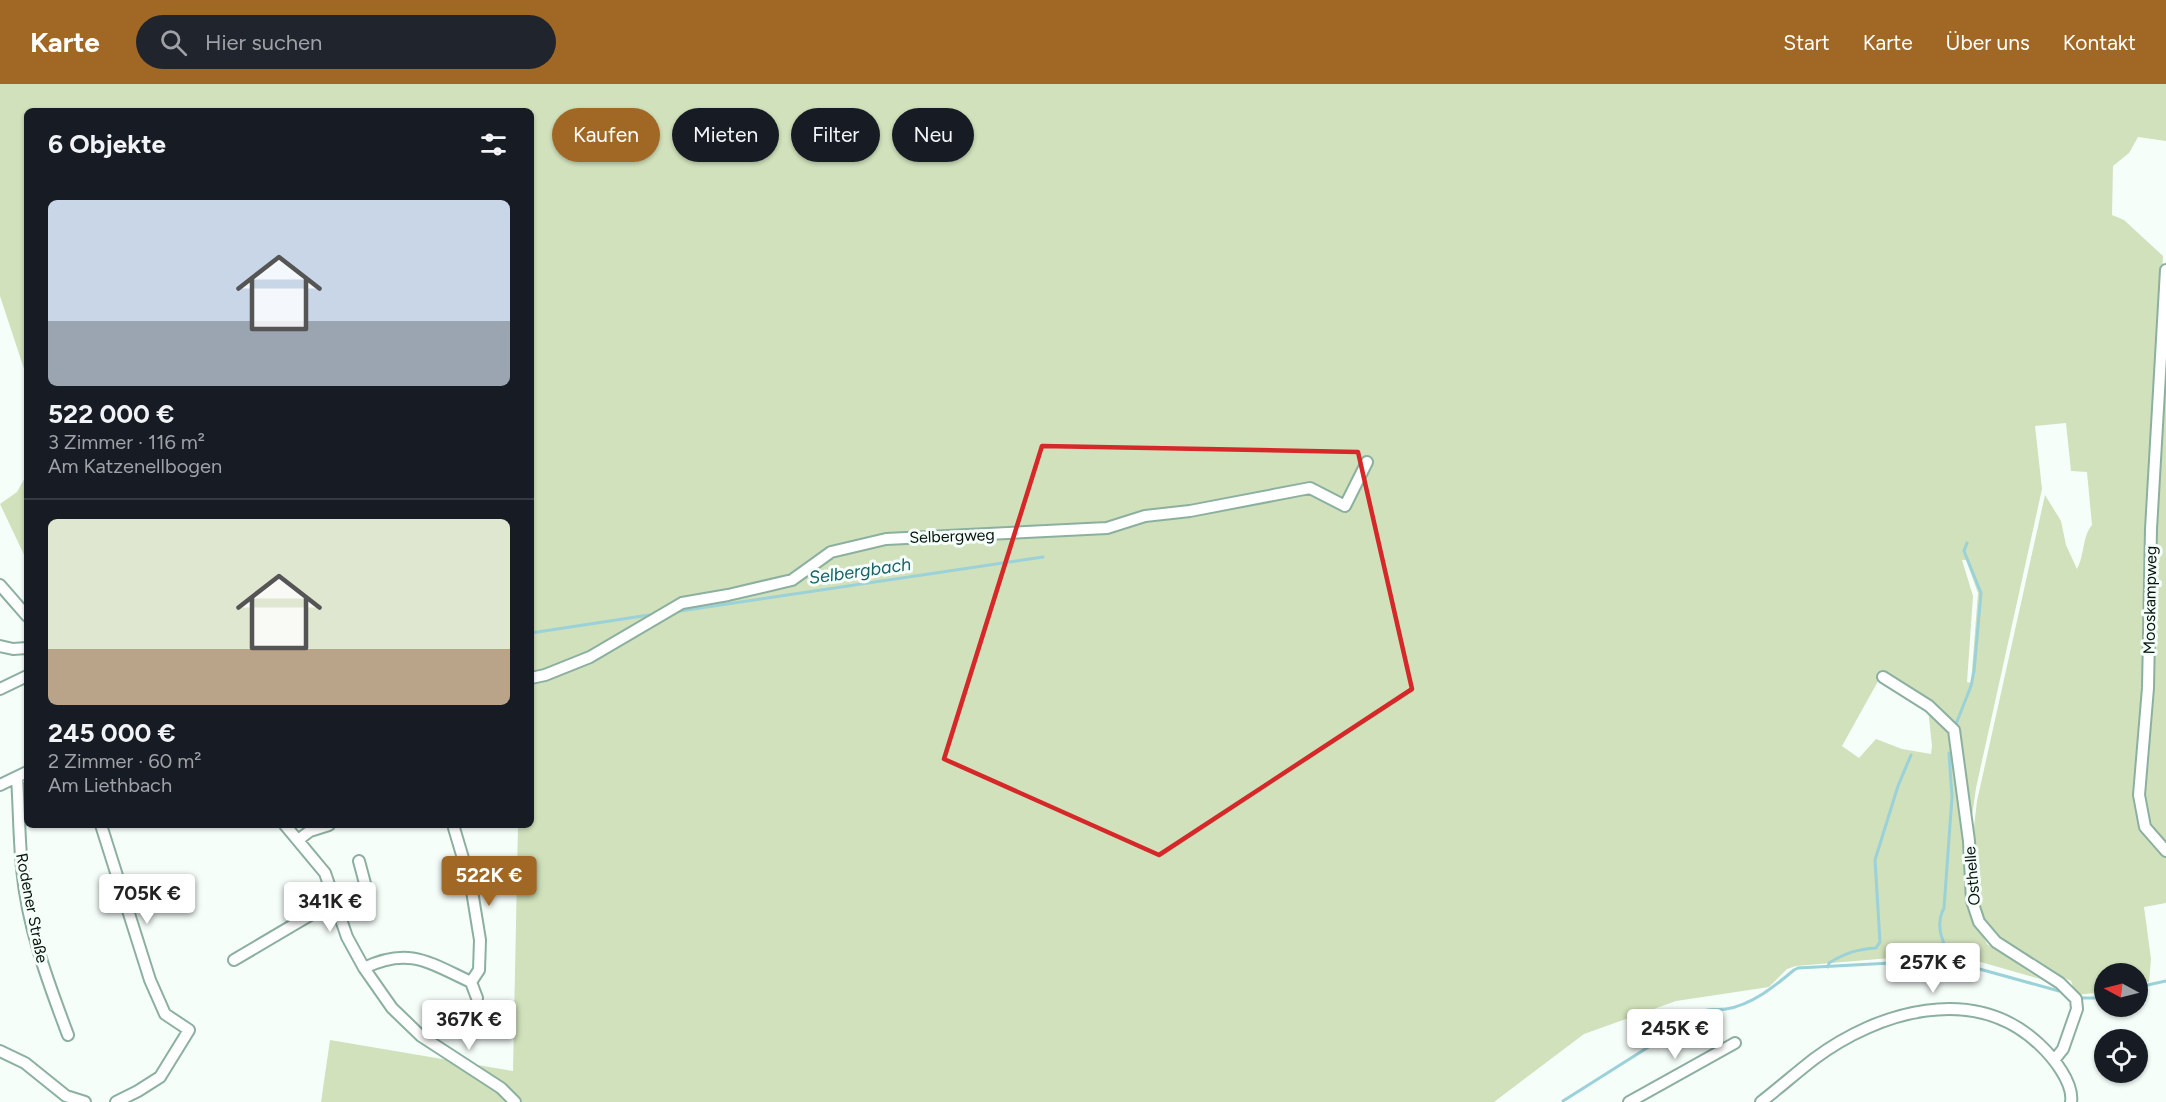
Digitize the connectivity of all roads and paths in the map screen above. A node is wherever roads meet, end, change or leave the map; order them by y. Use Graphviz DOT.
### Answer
graph roads {
  1 [pos="2166,270"];
  2 [pos="1367,462"];
  3 [pos="0,585"];
  4 [pos="24,613"];
  5 [pos="0,646"];
  6 [pos="24,648"];
  7 [pos="24,677"];
  8 [pos="534,677"];
  9 [pos="1883,677"];
  10 [pos="0,689"];
  11 [pos="22,774"];
  12 [pos="0,785"];
  13 [pos="102,828"];
  14 [pos="288,828"];
  15 [pos="320,828"];
  16 [pos="454,828"];
  17 [pos="298,840"];
  18 [pos="2166,850"];
  19 [pos="359,861"];
  20 [pos="334,901"];
  21 [pos="234,960"];
  22 [pos="364,968"];
  23 [pos="471,982"];
  24 [pos="477,998"];
  25 [pos="68,1035"];
  26 [pos="1735,1043"];
  27 [pos="0,1051"];
  28 [pos="2055,1059"];
  29 [pos="86,1102"];
  30 [pos="116,1102"];
  31 [pos="515,1102"];
  32 [pos="1629,1102"];
  33 [pos="1761,1102"];
  34 [pos="2072,1102"];
  1 -- 18 [label="street, Mooskampweg"];
  2 -- 8 [label="street, Selbergweg"];
  3 -- 4 [label="street"];
  5 -- 6 [label="street"];
  7 -- 10 [label="street"];
  9 -- 28 [label="street, Osthelle"];
  11 -- 12 [label="street"];
  11 -- 25 [label="street, Rodener Straße"];
  13 -- 30 [label="street"];
  14 -- 17 [label="street"];
  15 -- 17 [label="street"];
  16 -- 23 [label="street"];
  17 -- 20 [label="street"];
  19 -- 20 [label="street"];
  20 -- 21 [label="street"];
  20 -- 22 [label="street"];
  22 -- 23 [label="street"];
  22 -- 31 [label="street"];
  23 -- 24 [label="street"];
  26 -- 32 [label="street"];
  27 -- 29 [label="street"];
  28 -- 33 [label="street"];
  28 -- 34 [label="street"];
}
